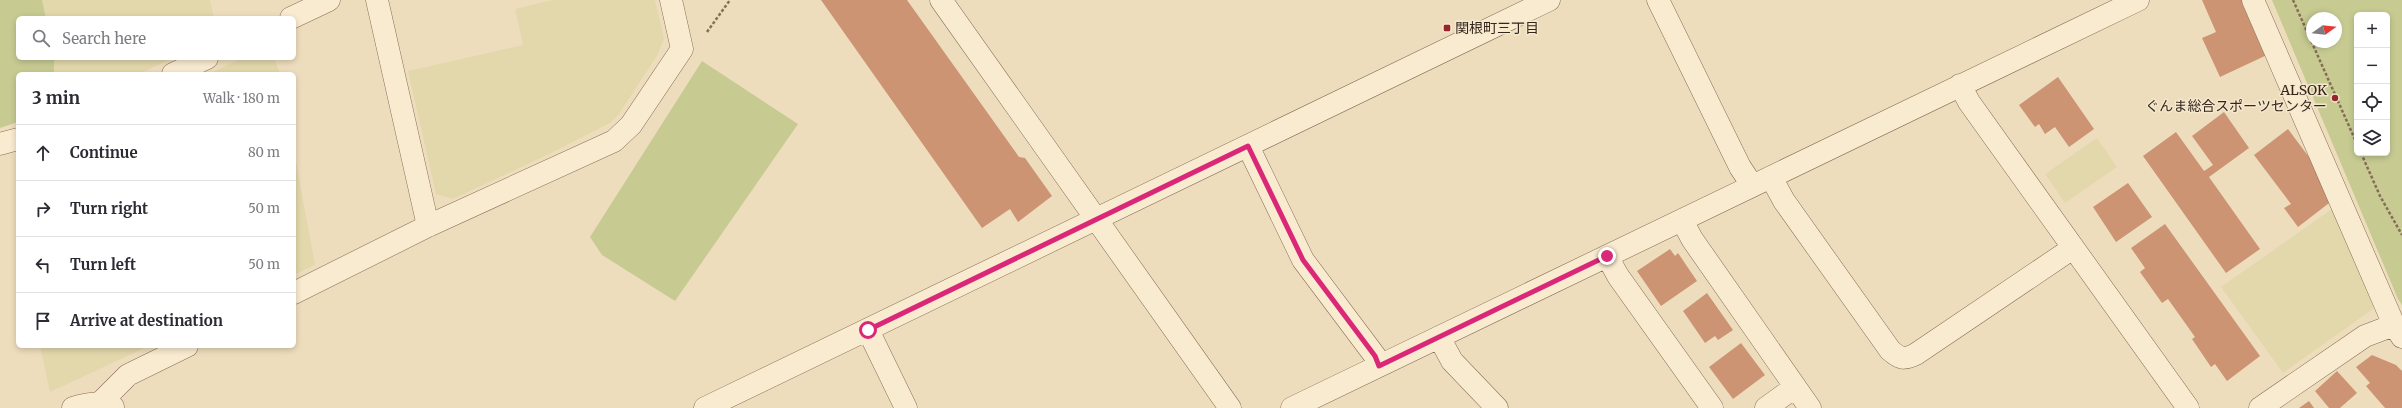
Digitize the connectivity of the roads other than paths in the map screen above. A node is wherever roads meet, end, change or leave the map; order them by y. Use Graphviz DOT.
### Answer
graph roads {
  1 [pos="329,0"];
  2 [pos="377,0"];
  3 [pos="671,0"];
  4 [pos="941,0"];
  5 [pos="1550,0"];
  6 [pos="1658,0"];
  7 [pos="2138,0"];
  8 [pos="2253,0"];
  9 [pos="294,16"];
  10 [pos="203,60"];
  11 [pos="177,72"];
  12 [pos="1960,85"];
  13 [pos="16,140"];
  14 [pos="0,144"];
  15 [pos="1248,146"];
  16 [pos="1761,181"];
  17 [pos="1097,220"];
  18 [pos="1682,220"];
  19 [pos="428,226"];
  20 [pos="2073,248"];
  21 [pos="1607,256"];
  22 [pos="296,292"];
  23 [pos="868,330"];
  24 [pos="2398,331"];
  25 [pos="1439,337"];
  26 [pos="183,348"];
  27 [pos="1379,366"];
  28 [pos="1795,387"];
  29 [pos="108,405"];
  30 [pos="73,408"];
  31 [pos="705,408"];
  32 [pos="906,408"];
  33 [pos="1230,408"];
  34 [pos="1292,408"];
  35 [pos="1496,408"];
  36 [pos="1712,408"];
  37 [pos="1766,408"];
  38 [pos="1810,408"];
  39 [pos="2188,408"];
  40 [pos="2260,408"];
  1 -- 9 [label="street"];
  2 -- 19 [label="street"];
  3 -- 19 [label="street"];
  4 -- 17 [label="street"];
  5 -- 15 [label="street"];
  6 -- 16 [label="street"];
  7 -- 12 [label="street"];
  8 -- 24 [label="street"];
  10 -- 11 [label="street"];
  12 -- 16 [label="street"];
  12 -- 20 [label="street"];
  13 -- 14 [label="street"];
  15 -- 17 [label="street"];
  15 -- 27 [label="street"];
  16 -- 18 [label="street"];
  16 -- 20 [label="street"];
  17 -- 23 [label="street"];
  17 -- 33 [label="street"];
  18 -- 21 [label="street"];
  18 -- 28 [label="street"];
  19 -- 22 [label="street"];
  20 -- 39 [label="street"];
  21 -- 25 [label="street"];
  21 -- 36 [label="street"];
  23 -- 31 [label="street"];
  23 -- 32 [label="street"];
  24 -- 40 [label="street"];
  25 -- 27 [label="street"];
  25 -- 35 [label="street"];
  26 -- 29 [label="street"];
  27 -- 34 [label="street"];
  28 -- 37 [label="street"];
  28 -- 38 [label="street"];
  29 -- 30 [label="street"];
}
